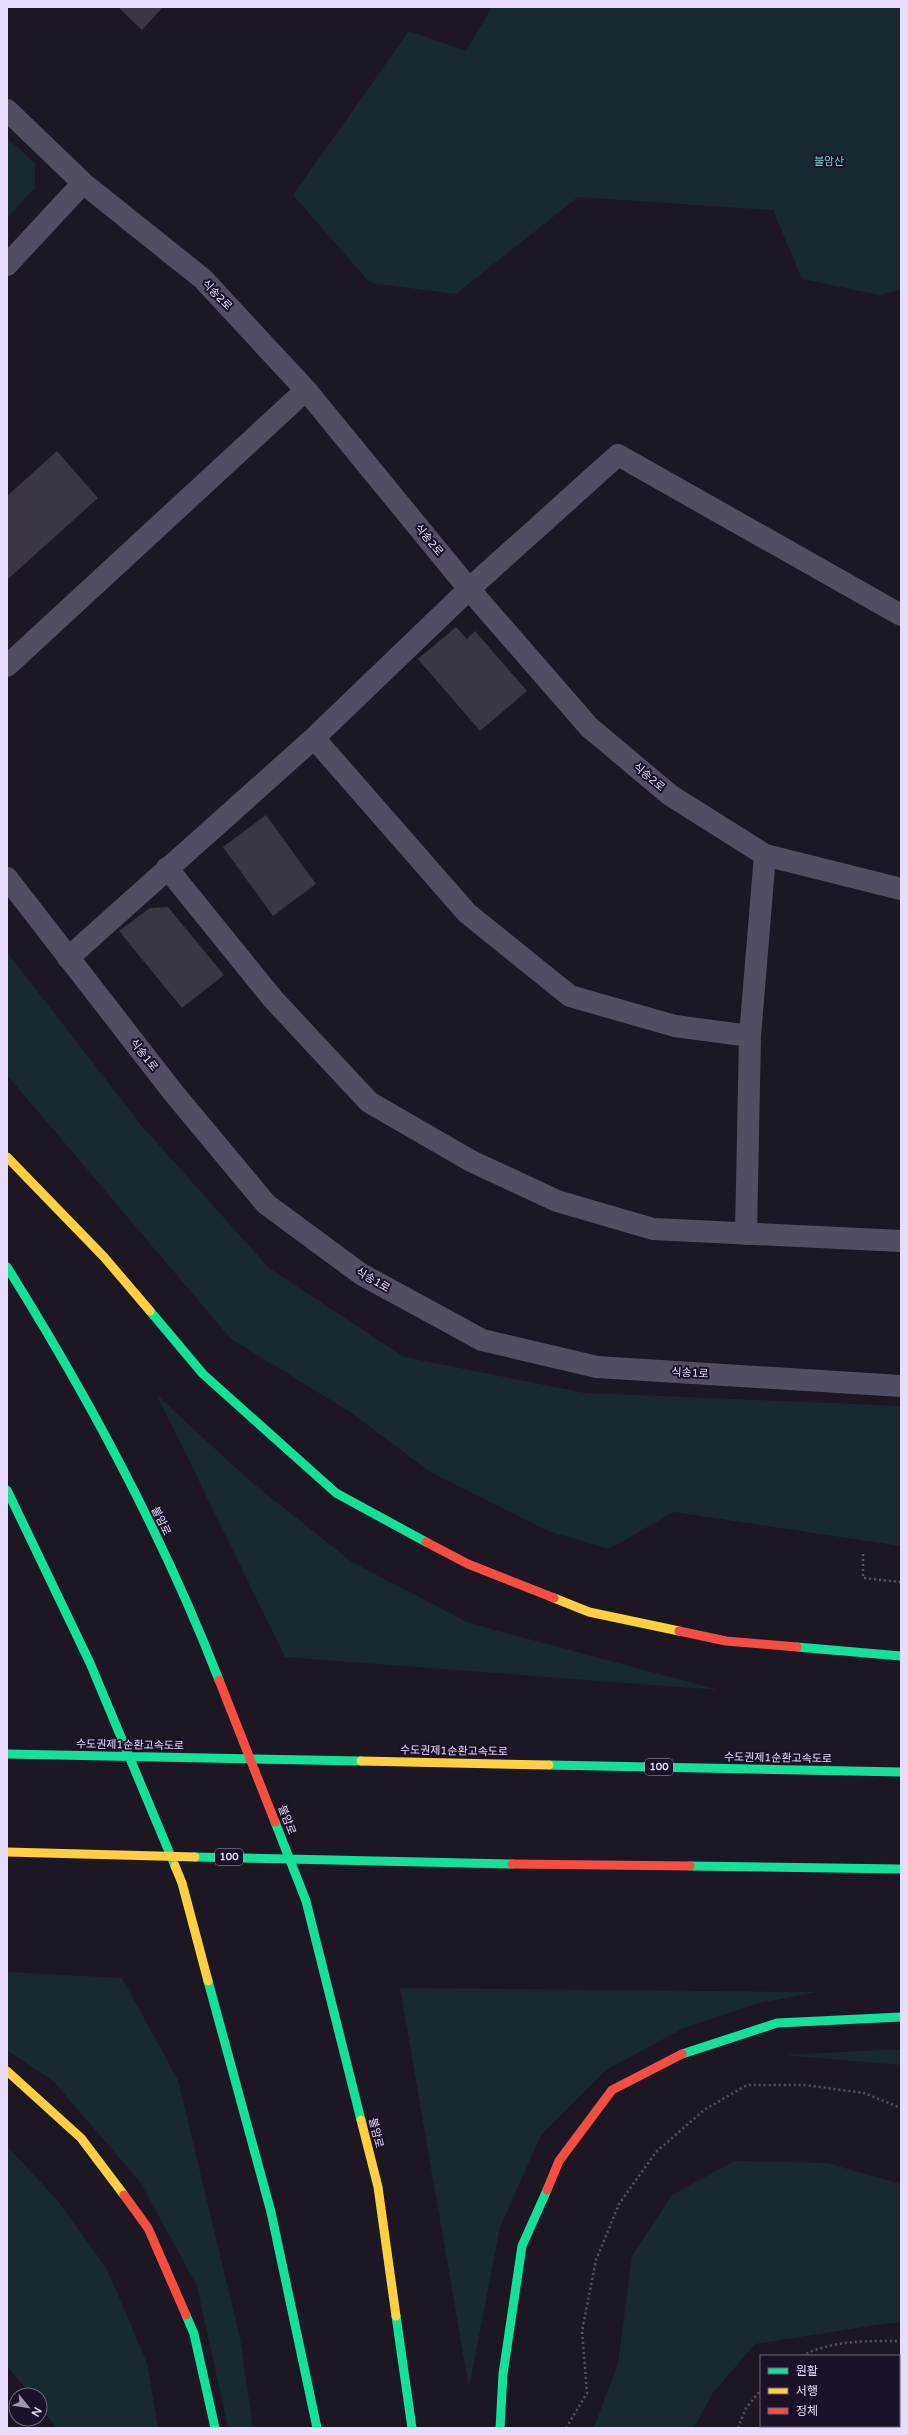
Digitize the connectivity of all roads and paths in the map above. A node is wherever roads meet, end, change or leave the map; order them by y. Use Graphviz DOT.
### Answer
graph roads {
  1 [pos="7,110"];
  2 [pos="83,183"];
  3 [pos="7,265"];
  4 [pos="306,390"];
  5 [pos="469,589"];
  6 [pos="901,615"];
  7 [pos="7,666"];
  8 [pos="314,738"];
  9 [pos="765,855"];
  10 [pos="167,868"];
  11 [pos="7,878"];
  12 [pos="901,890"];
  13 [pos="68,958"];
  14 [pos="750,1036"];
  15 [pos="7,1157"];
  16 [pos="746,1234"];
  17 [pos="901,1241"];
  18 [pos="7,1267"];
  19 [pos="901,1386"];
  20 [pos="7,1490"];
  21 [pos="863,1554"];
  22 [pos="901,1582"];
  23 [pos="901,1656"];
  24 [pos="7,1754"];
  25 [pos="901,1772"];
  26 [pos="7,1852"];
  27 [pos="901,1868"];
  28 [pos="901,2017"];
  29 [pos="7,2071"];
  30 [pos="901,2108"];
  31 [pos="901,2341"];
  32 [pos="804,2355"];
  33 [pos="760,2391"];
  34 [pos="215,2428"];
  35 [pos="317,2428"];
  36 [pos="412,2428"];
  37 [pos="500,2428"];
  38 [pos="566,2428"];
  39 [pos="738,2428"];
  1 -- 2 [label="street, 식송2로"];
  2 -- 3 [label="street"];
  2 -- 4 [label="street, 식송2로"];
  4 -- 5 [label="street, 식송2로"];
  4 -- 7 [label="street"];
  5 -- 6 [label="street"];
  5 -- 8 [label="street"];
  5 -- 9 [label="street, 식송2로"];
  8 -- 10 [label="street"];
  8 -- 14 [label="street"];
  9 -- 12 [label="street, 식송2로"];
  9 -- 14 [label="street"];
  10 -- 13 [label="street"];
  10 -- 16 [label="street"];
  11 -- 13 [label="street, 식송1로"];
  13 -- 19 [label="street, 식송1로"];
  14 -- 16 [label="street"];
  15 -- 23 [label="main road"];
  16 -- 17 [label="street"];
  18 -- 36 [label="main road, 불암로"];
  20 -- 35 [label="main road"];
  21 -- 22 [label="path"];
  24 -- 25 [label="main road, 수도권제1순환고속도로 / 100"];
  26 -- 27 [label="main road, 100"];
  28 -- 37 [label="main road"];
  29 -- 34 [label="main road"];
  30 -- 38 [label="path"];
  31 -- 32 [label="path"];
  33 -- 39 [label="path"];
}
